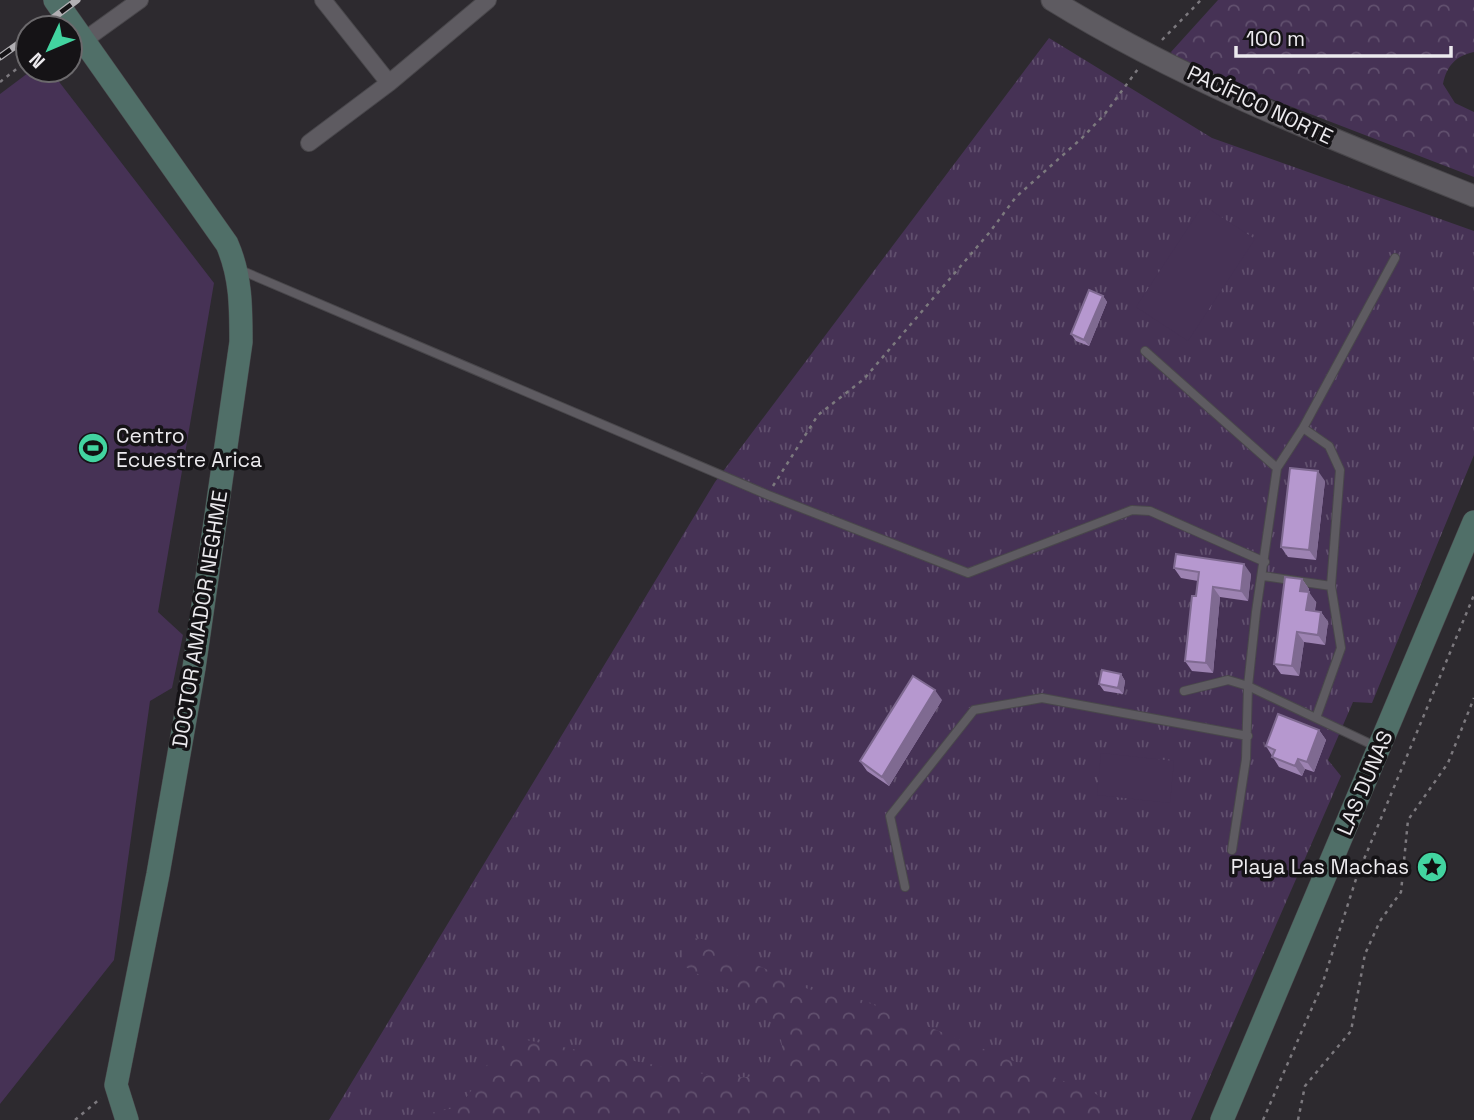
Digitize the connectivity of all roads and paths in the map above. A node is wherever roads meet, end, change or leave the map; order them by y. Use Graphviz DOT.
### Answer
graph roads {
  1 [pos="140,0"];
  2 [pos="323,0"];
  3 [pos="488,0"];
  4 [pos="1052,0"];
  5 [pos="1201,0"];
  6 [pos="84,40"];
  7 [pos="84,42"];
  8 [pos="1150,54"];
  9 [pos="388,83"];
  10 [pos="309,143"];
  11 [pos="1474,196"];
  12 [pos="1395,258"];
  13 [pos="237,268"];
  14 [pos="1145,351"];
  15 [pos="1303,428"];
  16 [pos="1277,468"];
  17 [pos="768,495"];
  18 [pos="1474,522"];
  19 [pos="1265,562"];
  20 [pos="1263,576"];
  21 [pos="1331,586"];
  22 [pos="1474,595"];
  23 [pos="1248,686"];
  24 [pos="1184,691"];
  25 [pos="1474,698"];
  26 [pos="1316,718"];
  27 [pos="1248,736"];
  28 [pos="1380,748"];
  29 [pos="1232,850"];
  30 [pos="905,887"];
  31 [pos="117,1085"];
  32 [pos="75,1120"];
  33 [pos="127,1120"];
  34 [pos="1222,1120"];
  35 [pos="1263,1120"];
  36 [pos="1298,1120"];
  1 -- 6 [label="street"];
  2 -- 9 [label="street"];
  3 -- 9 [label="street"];
  4 -- 8 [label="street, PACÍFICO NORTE"];
  5 -- 8 [label="path"];
  7 -- 13 [label="main road, DOCTOR AMADOR NEGHME"];
  8 -- 11 [label="street, PACÍFICO NORTE"];
  8 -- 17 [label="path"];
  9 -- 10 [label="street"];
  12 -- 15 [label="lane"];
  13 -- 17 [label="lane"];
  13 -- 31 [label="main road, DOCTOR AMADOR NEGHME"];
  14 -- 16 [label="lane"];
  15 -- 16 [label="lane"];
  15 -- 21 [label="lane"];
  16 -- 19 [label="lane"];
  17 -- 19 [label="lane"];
  18 -- 28 [label="main road, LAS DUNAS"];
  19 -- 20 [label="lane"];
  20 -- 21 [label="lane"];
  20 -- 23 [label="lane"];
  21 -- 26 [label="lane"];
  22 -- 35 [label="path"];
  23 -- 24 [label="lane"];
  23 -- 26 [label="lane"];
  23 -- 27 [label="lane"];
  25 -- 36 [label="path"];
  26 -- 28 [label="lane"];
  27 -- 29 [label="lane"];
  27 -- 30 [label="lane"];
  28 -- 34 [label="main road, LAS DUNAS"];
  31 -- 32 [label="path"];
  31 -- 33 [label="main road, DOCTOR AMADOR NEGHME"];
}
